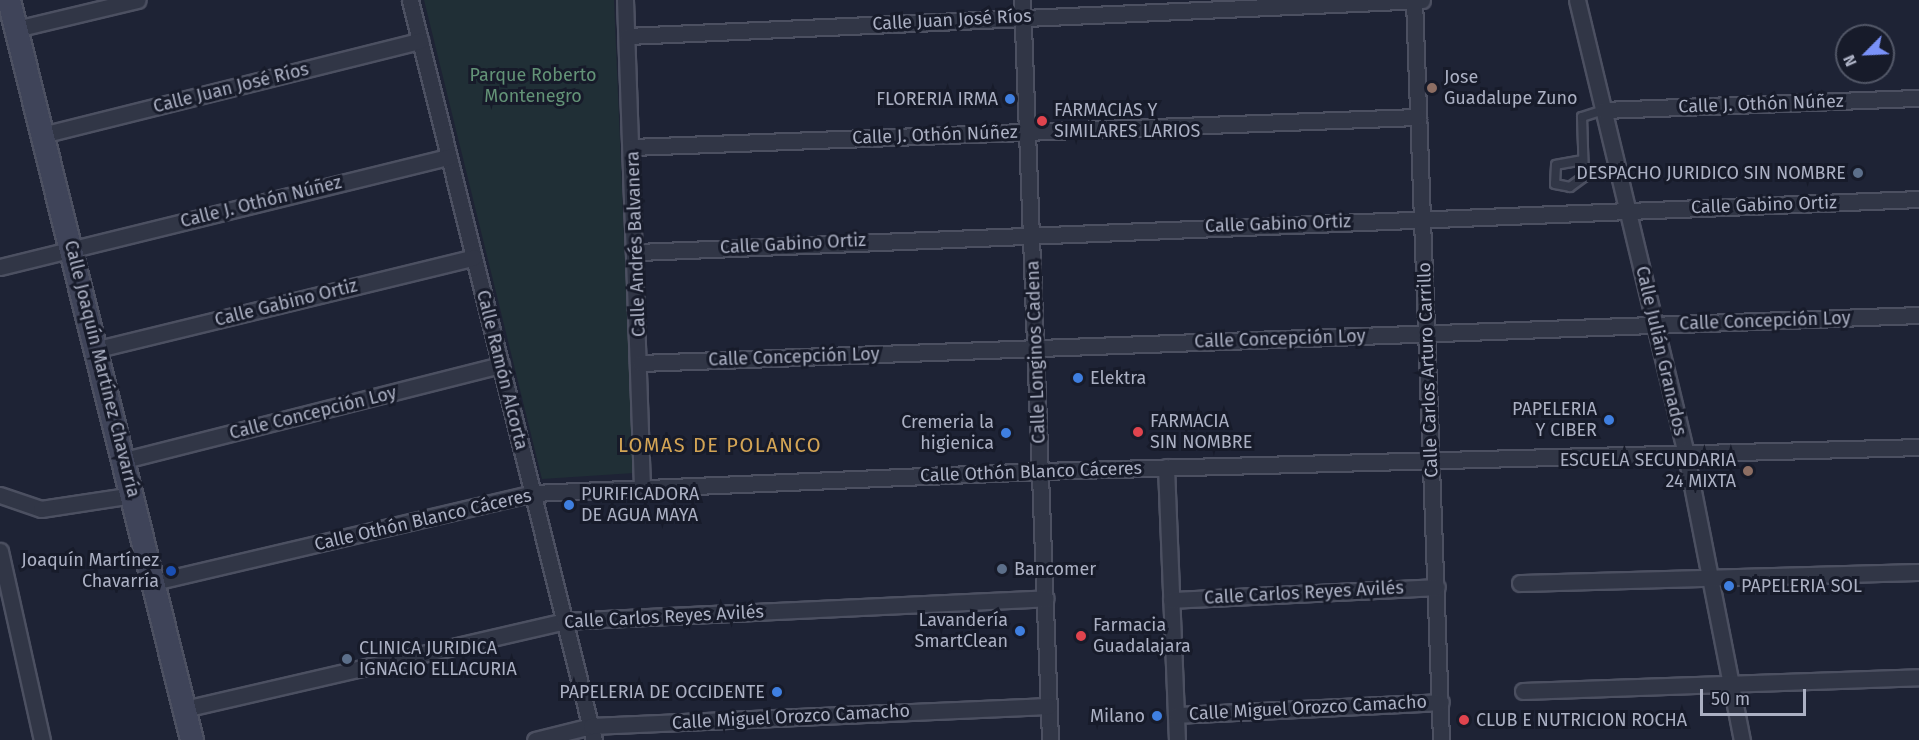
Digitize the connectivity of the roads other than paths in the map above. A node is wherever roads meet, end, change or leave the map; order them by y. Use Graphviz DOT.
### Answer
graph roads {
  1 [pos="138,0"];
  2 [pos="410,0"];
  3 [pos="625,0"];
  4 [pos="1022,0"];
  5 [pos="1414,0"];
  6 [pos="1422,0"];
  7 [pos="1577,0"];
  8 [pos="6,4"];
  9 [pos="1023,17"];
  10 [pos="16,29"];
  11 [pos="627,36"];
  12 [pos="420,41"];
  13 [pos="1919,98"];
  14 [pos="1604,110"];
  15 [pos="1418,117"];
  16 [pos="1027,132"];
  17 [pos="42,135"];
  18 [pos="632,147"];
  19 [pos="449,157"];
  20 [pos="1583,160"];
  21 [pos="1919,200"];
  22 [pos="1628,210"];
  23 [pos="1422,218"];
  24 [pos="1031,233"];
  25 [pos="72,248"];
  26 [pos="638,252"];
  27 [pos="474,257"];
  28 [pos="0,267"];
  29 [pos="1919,315"];
  30 [pos="1655,325"];
  31 [pos="1426,333"];
  32 [pos="1036,348"];
  33 [pos="98,349"];
  34 [pos="640,363"];
  35 [pos="501,365"];
  36 [pos="1919,447"];
  37 [pos="1685,450"];
  38 [pos="1432,458"];
  39 [pos="125,460"];
  40 [pos="1166,467"];
  41 [pos="1040,471"];
  42 [pos="642,488"];
  43 [pos="533,493"];
  44 [pos="0,495"];
  45 [pos="134,495"];
  46 [pos="0,551"];
  47 [pos="1919,572"];
  48 [pos="1711,581"];
  49 [pos="154,582"];
  50 [pos="1520,583"];
  51 [pos="1437,586"];
  52 [pos="1045,598"];
  53 [pos="1171,600"];
  54 [pos="564,621"];
  55 [pos="1919,677"];
  56 [pos="1731,683"];
  57 [pos="1523,691"];
  58 [pos="1441,702"];
  59 [pos="1049,706"];
  60 [pos="184,710"];
  61 [pos="1176,715"];
  62 [pos="592,733"];
  63 [pos="42,740"];
  64 [pos="192,740"];
  65 [pos="535,740"];
  66 [pos="1050,740"];
  67 [pos="1176,740"];
  68 [pos="1441,740"];
  69 [pos="1742,740"];
  1 -- 10 [label="street"];
  2 -- 12 [label="street, Calle Ramón Alcorta"];
  3 -- 11 [label="street, Calle Andrés Balvanera"];
  4 -- 9 [label="street, Calle Longinos Cadena"];
  5 -- 6 [label="street, Calle Juan José Ríos"];
  5 -- 9 [label="street, Calle Juan José Ríos"];
  5 -- 15 [label="street, Calle Carlos Arturo Carrillo"];
  7 -- 14 [label="street, Calle Julián Granados"];
  8 -- 10 [label="street, Calle Joaquín Martínez Chavarría"];
  9 -- 11 [label="street, Calle Juan José Ríos"];
  9 -- 16 [label="street, Calle Longinos Cadena"];
  10 -- 17 [label="street, Calle Joaquín Martínez Chavarría"];
  11 -- 18 [label="street, Calle Andrés Balvanera"];
  12 -- 17 [label="street, Calle Juan José Ríos"];
  12 -- 19 [label="street, Calle Ramón Alcorta"];
  13 -- 14 [label="street, Calle J. Othón Núñez"];
  14 -- 20 [label="lane"];
  14 -- 22 [label="street, Calle Julián Granados"];
  15 -- 16 [label="street, Calle J. Othón Núñez"];
  15 -- 23 [label="street, Calle Carlos Arturo Carrillo"];
  16 -- 18 [label="street, Calle J. Othón Núñez"];
  16 -- 24 [label="street, Calle Longinos Cadena"];
  17 -- 25 [label="street, Calle Joaquín Martínez Chavarría"];
  18 -- 26 [label="street, Calle Andrés Balvanera"];
  19 -- 25 [label="street, Calle J. Othón Núñez"];
  19 -- 27 [label="street, Calle Ramón Alcorta"];
  20 -- 20 [label="lane"];
  21 -- 22 [label="street, Calle Gabino Ortiz"];
  22 -- 23 [label="street, Calle Gabino Ortiz"];
  22 -- 30 [label="street, Calle Julián Granados"];
  23 -- 24 [label="street, Calle Gabino Ortiz"];
  23 -- 31 [label="street, Calle Carlos Arturo Carrillo"];
  24 -- 26 [label="street, Calle Gabino Ortiz"];
  24 -- 32 [label="street, Calle Longinos Cadena"];
  25 -- 28 [label="street, Calle J. Othón Núñez"];
  25 -- 33 [label="street, Calle Joaquín Martínez Chavarría"];
  26 -- 34 [label="street, Calle Andrés Balvanera"];
  27 -- 33 [label="street, Calle Gabino Ortiz"];
  27 -- 35 [label="street, Calle Ramón Alcorta"];
  29 -- 30 [label="street, Calle Concepción Loy"];
  30 -- 31 [label="street, Calle Concepción Loy"];
  30 -- 37 [label="street, Calle Julián Granados"];
  31 -- 32 [label="street, Calle Concepción Loy"];
  31 -- 38 [label="street, Calle Carlos Arturo Carrillo"];
  32 -- 34 [label="street, Calle Concepción Loy"];
  32 -- 41 [label="street, Calle Longinos Cadena"];
  33 -- 39 [label="street, Calle Joaquín Martínez Chavarría"];
  34 -- 42 [label="street, Calle Andrés Balvanera"];
  35 -- 39 [label="street, Calle Concepción Loy"];
  35 -- 43 [label="street, Calle Ramón Alcorta"];
  36 -- 37 [label="street, Calle Othón Blanco Cáceres"];
  37 -- 38 [label="street, Calle Othón Blanco Cáceres"];
  37 -- 48 [label="street, Calle Julián Granados"];
  38 -- 40 [label="street, Calle Othón Blanco Cáceres"];
  38 -- 51 [label="street, Calle Carlos Arturo Carrillo"];
  39 -- 45 [label="street, Calle Joaquín Martínez Chavarría"];
  40 -- 41 [label="street, Calle Othón Blanco Cáceres"];
  40 -- 53 [label="street"];
  41 -- 42 [label="street, Calle Othón Blanco Cáceres"];
  41 -- 52 [label="street, Calle Longinos Cadena"];
  42 -- 43 [label="street, Calle Othón Blanco Cáceres"];
  43 -- 49 [label="street, Calle Othón Blanco Cáceres"];
  43 -- 54 [label="street, Calle Ramón Alcorta"];
  44 -- 45 [label="street"];
  45 -- 49 [label="street, Calle Joaquín Martínez Chavarría"];
  46 -- 63 [label="street"];
  47 -- 48 [label="street"];
  48 -- 50 [label="street"];
  48 -- 56 [label="street, Calle Julián Granados"];
  49 -- 60 [label="street, Calle Joaquín Martínez Chavarría"];
  51 -- 53 [label="street, Calle Carlos Reyes Avilés"];
  51 -- 58 [label="street, Calle Carlos Arturo Carrillo"];
  52 -- 54 [label="street, Calle Carlos Reyes Avilés"];
  52 -- 59 [label="street, Calle Longinos Cadena"];
  53 -- 61 [label="street"];
  54 -- 60 [label="street, Calle Carlos Reyes Avilés"];
  54 -- 62 [label="street, Calle Ramón Alcorta"];
  55 -- 56 [label="street"];
  56 -- 57 [label="street"];
  56 -- 69 [label="street, Calle Julián Granados"];
  58 -- 61 [label="street, Calle Miguel Orozco Camacho"];
  58 -- 68 [label="street, Calle Carlos Arturo Carrillo"];
  59 -- 62 [label="street, Calle Miguel Orozco Camacho"];
  59 -- 66 [label="street, Calle Longinos Cadena"];
  60 -- 64 [label="street, Calle Joaquín Martínez Chavarría"];
  61 -- 67 [label="street"];
  62 -- 65 [label="street, Calle Miguel Orozco Camacho"];
}
